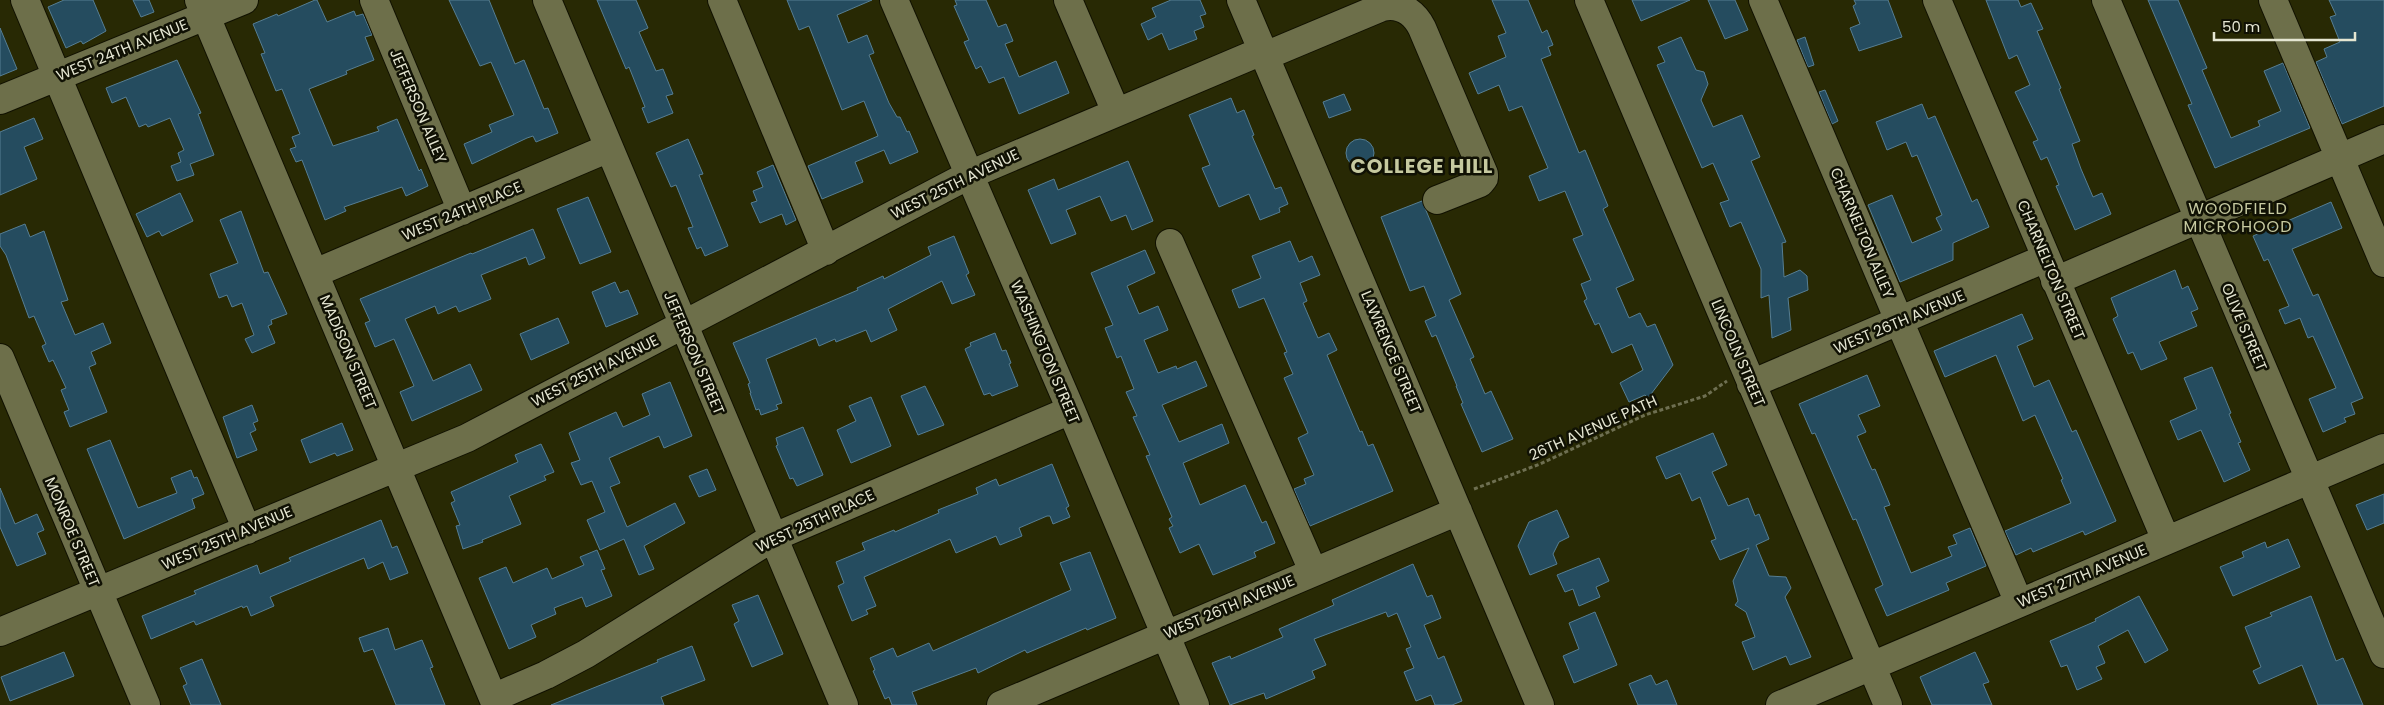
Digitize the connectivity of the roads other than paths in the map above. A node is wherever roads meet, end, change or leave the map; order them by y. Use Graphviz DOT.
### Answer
graph roads {
  1 [pos="25,0"];
  2 [pos="244,0"];
  3 [pos="374,0"];
  4 [pos="547,0"];
  5 [pos="722,0"];
  6 [pos="894,0"];
  7 [pos="1068,0"];
  8 [pos="1241,0"];
  9 [pos="1589,0"];
  10 [pos="1763,0"];
  11 [pos="1937,0"];
  12 [pos="2106,0"];
  13 [pos="2273,0"];
  14 [pos="202,8"];
  15 [pos="1263,53"];
  16 [pos="58,76"];
  17 [pos="0,100"];
  18 [pos="1116,112"];
  19 [pos="2384,140"];
  20 [pos="610,148"];
  21 [pos="2340,158"];
  22 [pos="969,175"];
  23 [pos="1438,200"];
  24 [pos="462,211"];
  25 [pos="2197,219"];
  26 [pos="1170,242"];
  27 [pos="826,250"];
  28 [pos="2384,264"];
  29 [pos="2050,269"];
  30 [pos="315,273"];
  31 [pos="1899,322"];
  32 [pos="683,325"];
  33 [pos="0,358"];
  34 [pos="1748,379"];
  35 [pos="1071,410"];
  36 [pos="2384,448"];
  37 [pos="396,468"];
  38 [pos="2310,480"];
  39 [pos="1458,511"];
  40 [pos="247,530"];
  41 [pos="772,538"];
  42 [pos="2166,540"];
  43 [pos="1313,571"];
  44 [pos="98,592"];
  45 [pos="2019,603"];
  46 [pos="0,632"];
  47 [pos="1165,634"];
  48 [pos="2384,654"];
  49 [pos="1871,666"];
  50 [pos="494,702"];
  51 [pos="146,705"];
  52 [pos="844,705"];
  53 [pos="1001,705"];
  54 [pos="1195,705"];
  55 [pos="1540,705"];
  56 [pos="1780,705"];
  57 [pos="1888,705"];
  1 -- 16 [label="street"];
  2 -- 14 [label="street, WEST 24TH AVENUE"];
  3 -- 24 [label="street, JEFFERSON ALLEY"];
  4 -- 20 [label="street, JEFFERSON STREET"];
  5 -- 27 [label="street"];
  6 -- 22 [label="street, WASHINGTON STREET"];
  7 -- 18 [label="street"];
  8 -- 15 [label="street, LAWRENCE STREET"];
  9 -- 34 [label="street, LINCOLN STREET"];
  10 -- 31 [label="street, CHARNELTON ALLEY"];
  11 -- 29 [label="street, CHARNELTON STREET"];
  12 -- 25 [label="street, OLIVE STREET"];
  13 -- 21 [label="street"];
  14 -- 16 [label="street, WEST 24TH AVENUE"];
  14 -- 30 [label="street, MADISON STREET"];
  15 -- 18 [label="street, WEST 25TH AVENUE"];
  15 -- 23 [label="street, WEST 25TH AVENUE"];
  15 -- 39 [label="street, LAWRENCE STREET"];
  16 -- 17 [label="street, WEST 24TH AVENUE"];
  16 -- 40 [label="street"];
  18 -- 22 [label="street, WEST 25TH AVENUE"];
  19 -- 21 [label="street, WEST 26TH AVENUE"];
  20 -- 24 [label="street, WEST 24TH PLACE"];
  20 -- 32 [label="street, JEFFERSON STREET"];
  21 -- 25 [label="street, WEST 26TH AVENUE"];
  21 -- 28 [label="street"];
  22 -- 27 [label="street, WEST 25TH AVENUE"];
  22 -- 35 [label="street, WASHINGTON STREET"];
  24 -- 30 [label="street, WEST 24TH PLACE"];
  25 -- 29 [label="street, WEST 26TH AVENUE"];
  25 -- 38 [label="street, OLIVE STREET"];
  26 -- 43 [label="street"];
  27 -- 32 [label="street, WEST 25TH AVENUE"];
  29 -- 31 [label="street, WEST 26TH AVENUE"];
  29 -- 42 [label="street, CHARNELTON STREET"];
  30 -- 37 [label="street, MADISON STREET"];
  31 -- 34 [label="street, WEST 26TH AVENUE"];
  31 -- 45 [label="street, CHARNELTON ALLEY"];
  32 -- 37 [label="street, WEST 25TH AVENUE"];
  32 -- 41 [label="street, JEFFERSON STREET"];
  33 -- 44 [label="street, MONROE STREET"];
  34 -- 49 [label="street, LINCOLN STREET"];
  35 -- 41 [label="street, WEST 25TH PLACE"];
  35 -- 47 [label="street, WASHINGTON STREET"];
  36 -- 38 [label="street, WEST 27TH AVENUE"];
  37 -- 40 [label="street, WEST 25TH AVENUE"];
  37 -- 50 [label="street, MADISON STREET"];
  38 -- 42 [label="street, WEST 27TH AVENUE"];
  38 -- 48 [label="street, OLIVE STREET"];
  39 -- 43 [label="street, WEST 26TH AVENUE"];
  39 -- 55 [label="street, LAWRENCE STREET"];
  40 -- 44 [label="street, WEST 25TH AVENUE"];
  41 -- 50 [label="street, WEST 25TH PLACE"];
  41 -- 52 [label="street, JEFFERSON STREET"];
  42 -- 45 [label="street, WEST 27TH AVENUE"];
  43 -- 47 [label="street, WEST 26TH AVENUE"];
  44 -- 46 [label="street, WEST 25TH AVENUE"];
  44 -- 51 [label="street, MONROE STREET"];
  45 -- 49 [label="street, WEST 27TH AVENUE"];
  47 -- 53 [label="street, WEST 26TH AVENUE"];
  47 -- 54 [label="street, WASHINGTON STREET"];
  49 -- 56 [label="street, WEST 27TH AVENUE"];
  49 -- 57 [label="street, LINCOLN STREET"];
}
